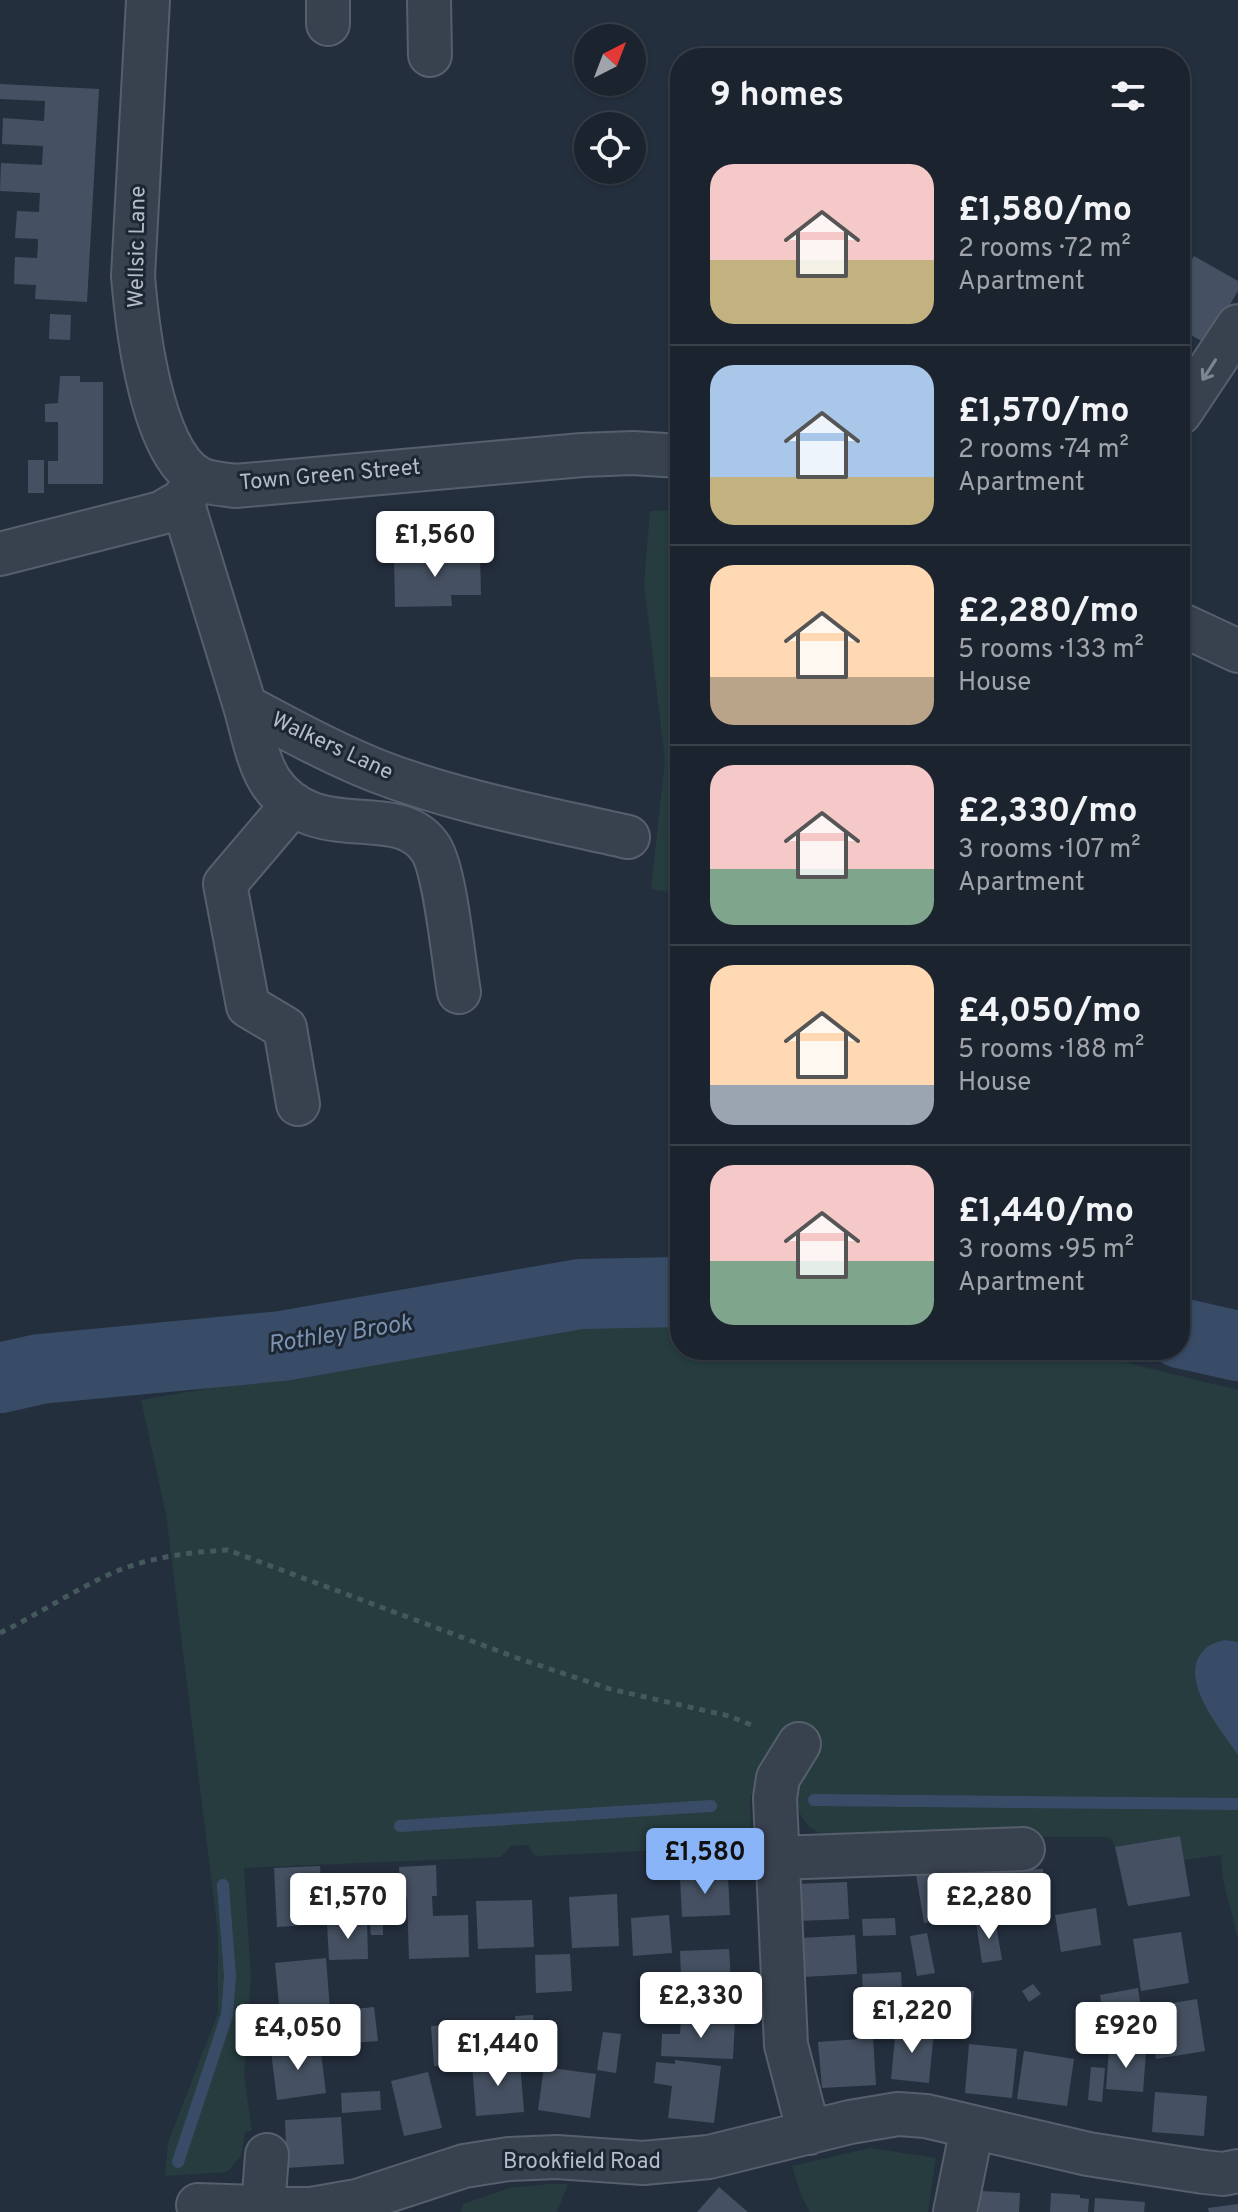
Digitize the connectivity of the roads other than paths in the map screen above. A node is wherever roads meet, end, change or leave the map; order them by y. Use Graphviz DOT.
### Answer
graph roads {
  1 [pos="148,0"];
  2 [pos="429,0"];
  3 [pos="430,55"];
  4 [pos="1238,326"];
  5 [pos="1190,398"];
  6 [pos="670,455"];
  7 [pos="190,490"];
  8 [pos="0,554"];
  9 [pos="1190,629"];
  10 [pos="1238,651"];
  11 [pos="245,706"];
  12 [pos="293,804"];
  13 [pos="628,837"];
  14 [pos="465,971"];
  15 [pos="298,1104"];
  16 [pos="799,1744"];
  17 [pos="777,1842"];
  18 [pos="1023,1849"];
  19 [pos="972,2128"];
  20 [pos="809,2133"];
  21 [pos="267,2155"];
  22 [pos="1238,2171"];
  23 [pos="424,2196"];
  24 [pos="198,2205"];
  25 [pos="263,2208"];
  26 [pos="955,2212"];
  1 -- 7 [label="street, Wellsic Lane"];
  2 -- 3 [label="street"];
  4 -- 5 [label="street, one-way"];
  6 -- 7 [label="street, Town Green Street"];
  7 -- 8 [label="street"];
  7 -- 11 [label="street, Walkers Lane"];
  9 -- 10 [label="street"];
  11 -- 12 [label="street"];
  11 -- 13 [label="street, Walkers Lane"];
  12 -- 14 [label="street"];
  12 -- 15 [label="street"];
  16 -- 17 [label="street"];
  17 -- 18 [label="street"];
  17 -- 20 [label="street"];
  19 -- 20 [label="street, Brookfield Road"];
  19 -- 22 [label="street, Brookfield Road"];
  19 -- 26 [label="street"];
  20 -- 23 [label="street, Brookfield Road"];
  21 -- 25 [label="street"];
  23 -- 25 [label="street, Brookfield Road"];
  24 -- 25 [label="street, Brookfield Road"];
}
